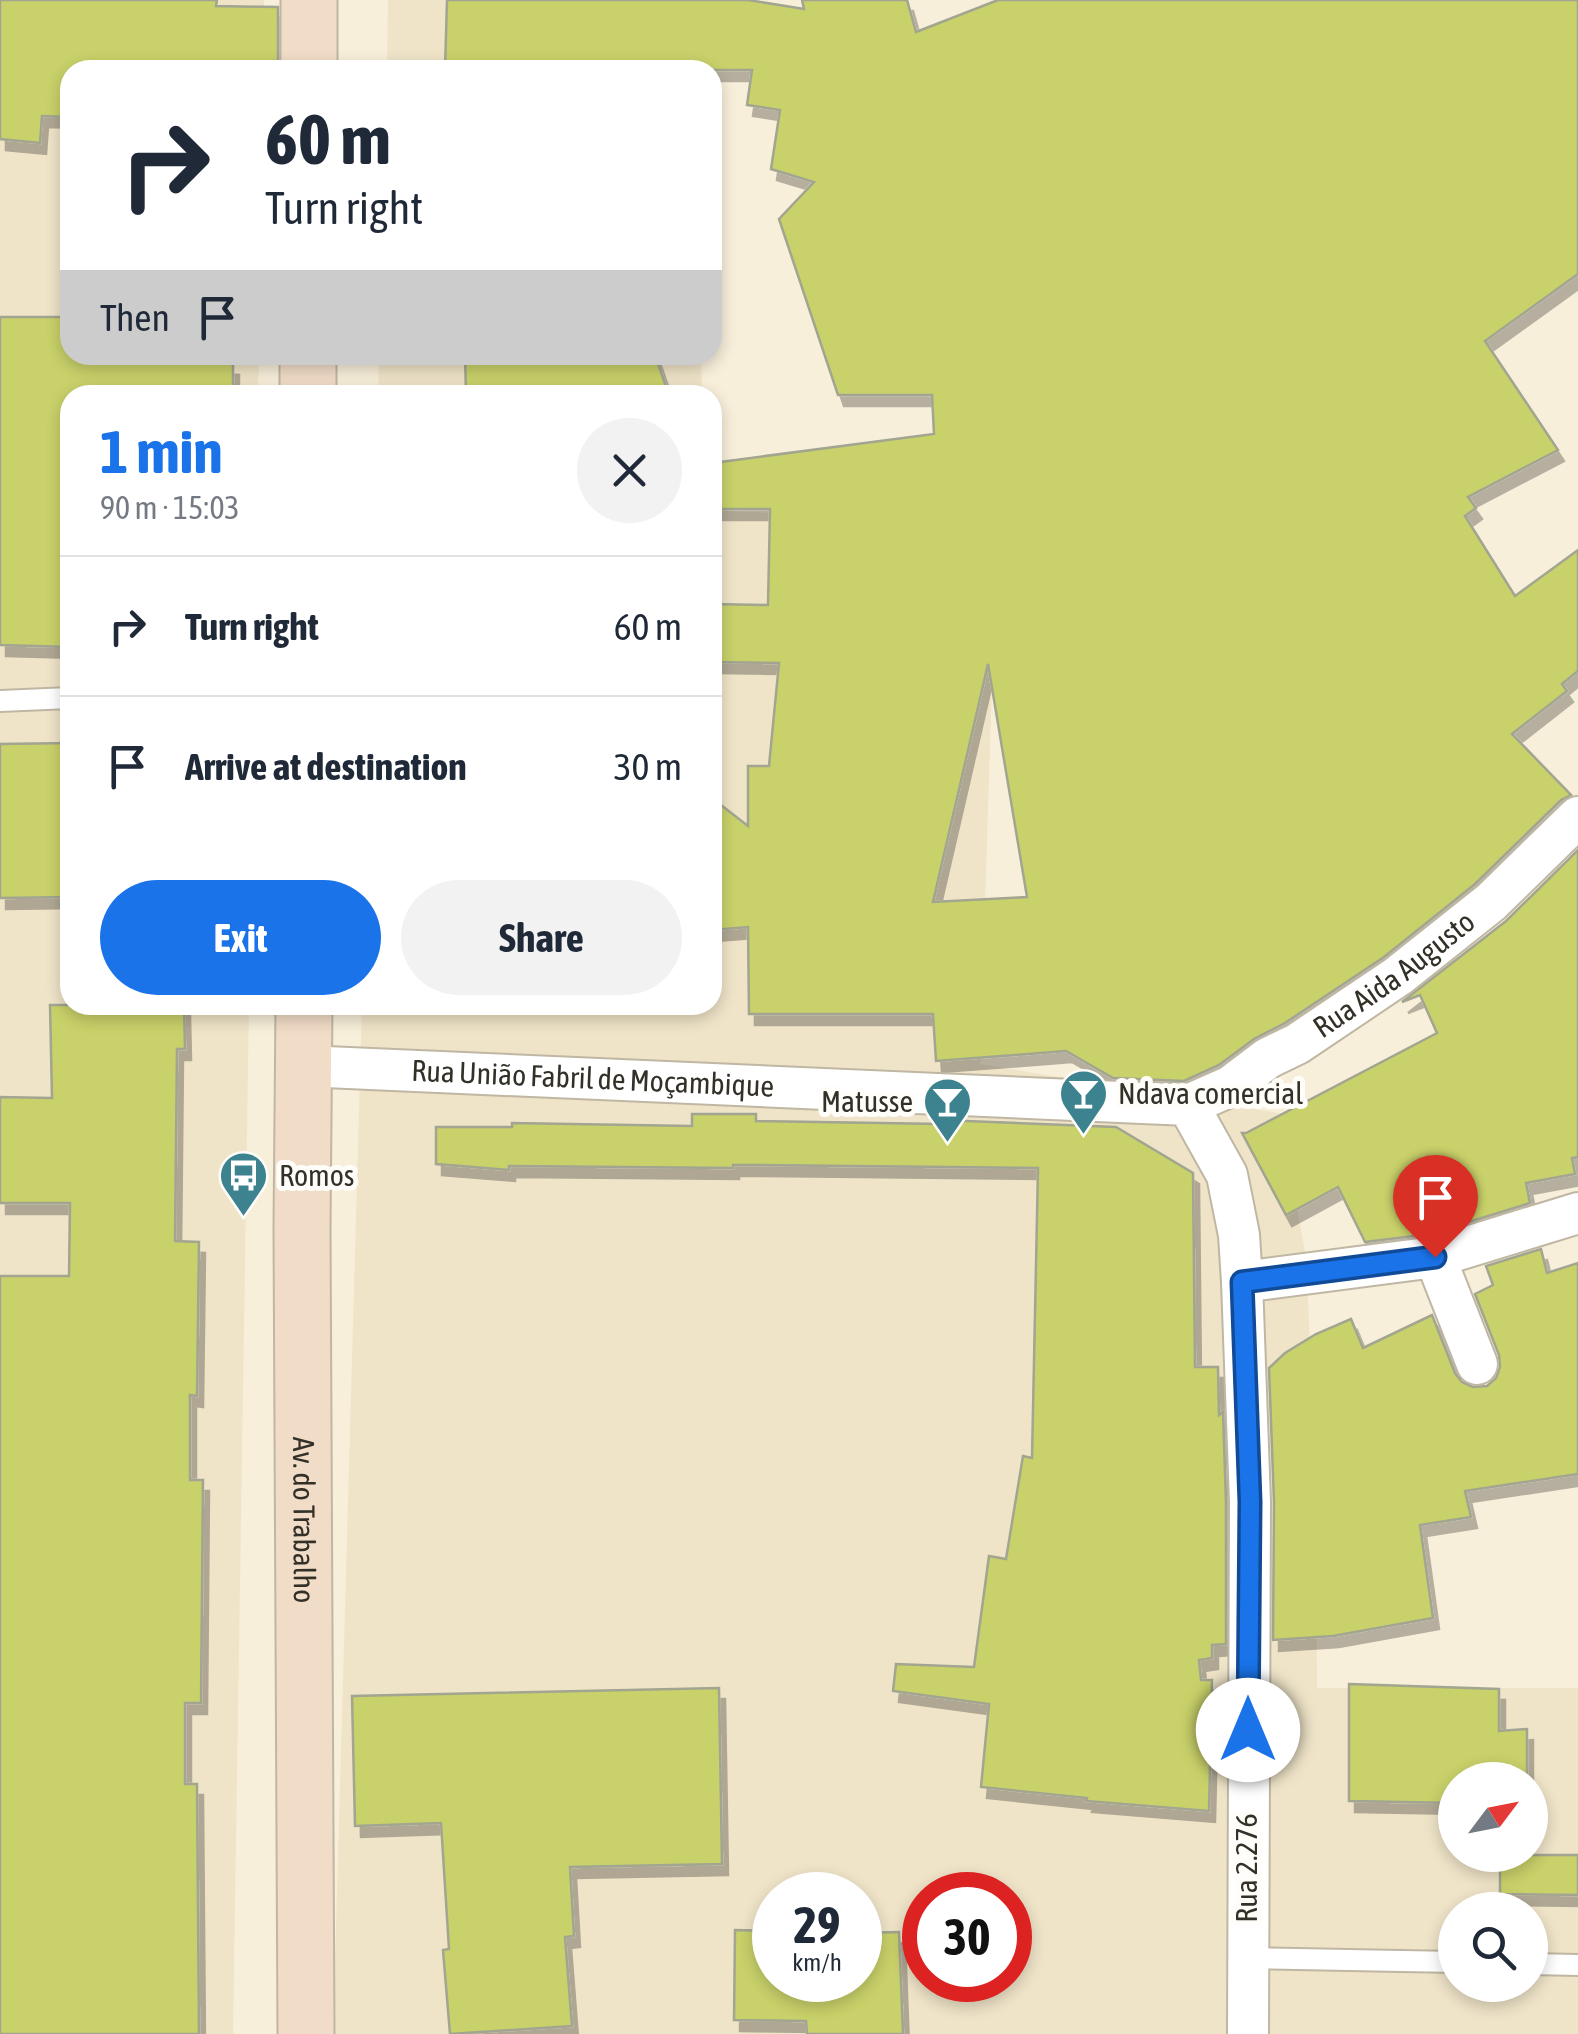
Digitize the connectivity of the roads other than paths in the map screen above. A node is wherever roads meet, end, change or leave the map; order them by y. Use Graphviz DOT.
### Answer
graph roads {
  1 [pos="310,0"];
  2 [pos="309,60"];
  3 [pos="60,698"];
  4 [pos="0,700"];
  5 [pos="1578,817"];
  6 [pos="304,1015"];
  7 [pos="303,1066"];
  8 [pos="1188,1105"];
  9 [pos="1578,1213"];
  10 [pos="1435,1257"];
  11 [pos="1242,1282"];
  12 [pos="1477,1364"];
  13 [pos="1247,1958"];
  14 [pos="1438,1962"];
  15 [pos="1548,1964"];
  16 [pos="1578,1964"];
  17 [pos="306,2034"];
  18 [pos="1248,2034"];
  1 -- 2 [label="main road"];
  3 -- 4 [label="lane"];
  5 -- 8 [label="street, Rua Aida Augusto"];
  6 -- 7 [label="main road, Av. do Trabalho"];
  7 -- 8 [label="street, Rua União Fabril de Moçambique"];
  7 -- 17 [label="main road, Av. do Trabalho"];
  8 -- 11 [label="street"];
  9 -- 10 [label="street"];
  10 -- 11 [label="street"];
  10 -- 12 [label="street"];
  11 -- 13 [label="street, Rua 2.276"];
  13 -- 14 [label="lane"];
  13 -- 18 [label="street, Rua 2.276"];
  15 -- 16 [label="lane"];
}
